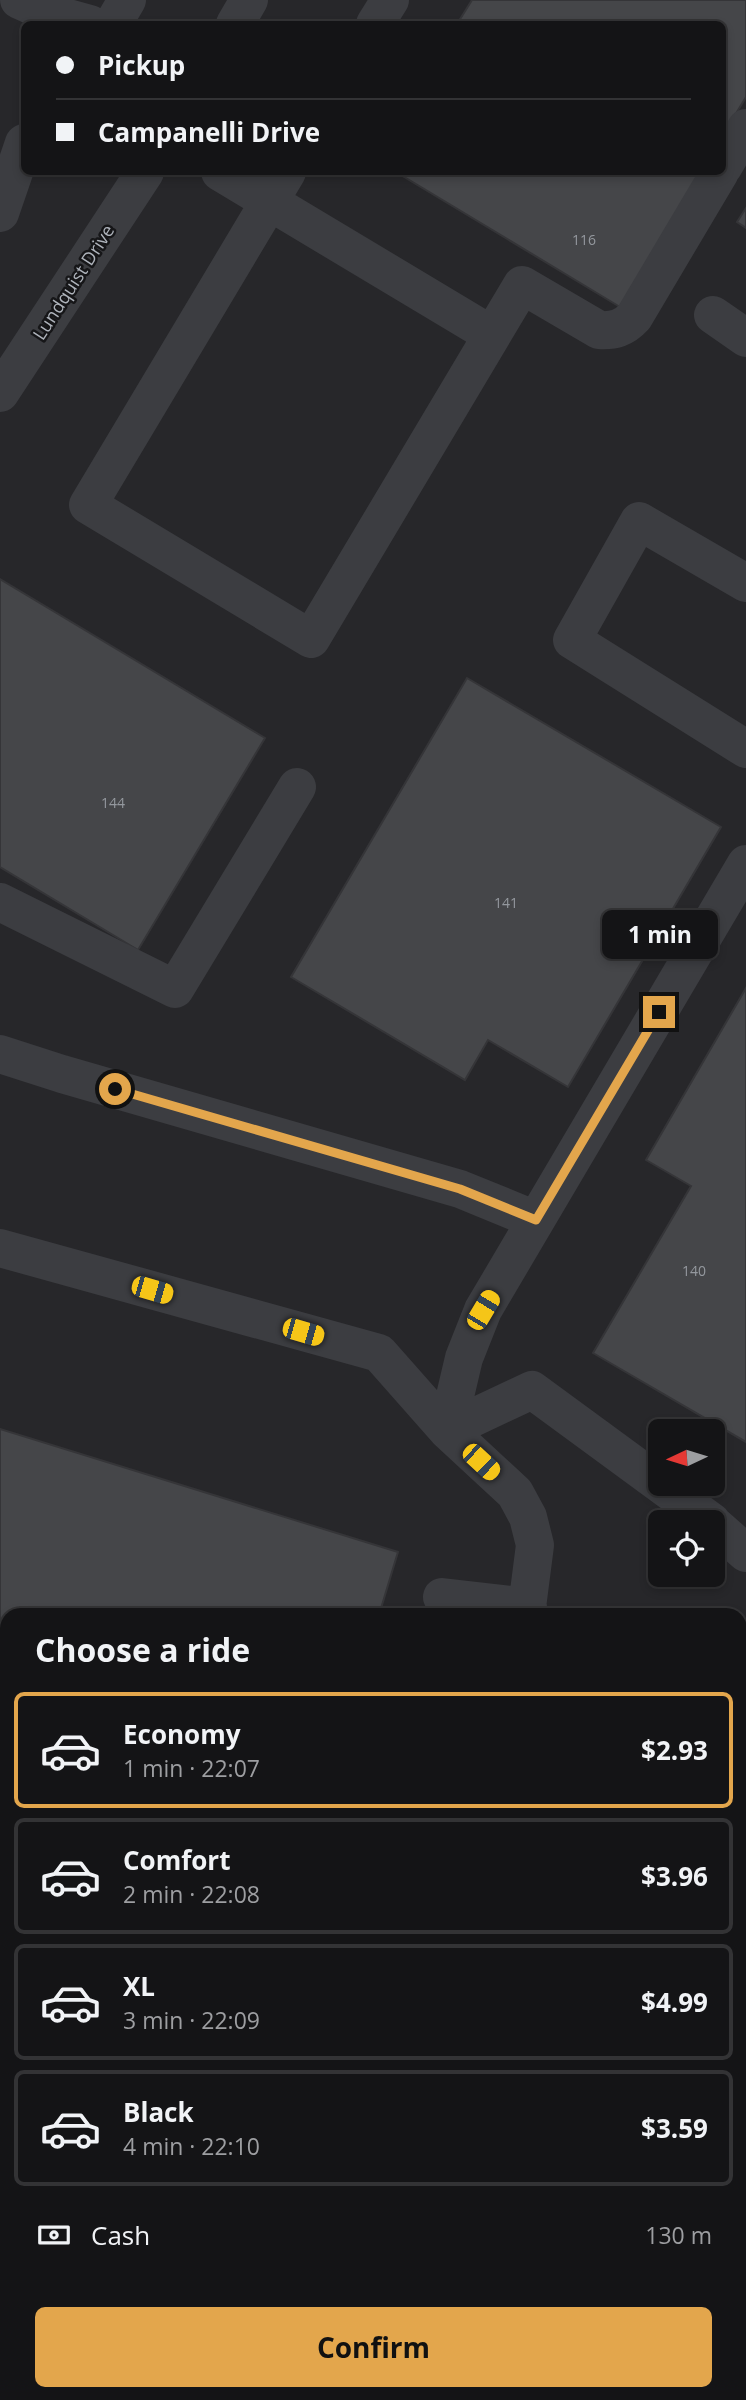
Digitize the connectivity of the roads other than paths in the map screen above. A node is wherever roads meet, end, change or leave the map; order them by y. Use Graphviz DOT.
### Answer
graph roads {
  1 [pos="19,0"];
  2 [pos="127,0"];
  3 [pos="249,0"];
  4 [pos="390,0"];
  5 [pos="79,21"];
  6 [pos="115,21"];
  7 [pos="237,21"];
  8 [pos="377,21"];
  9 [pos="746,128"];
  10 [pos="0,133"];
  11 [pos="21,141"];
  12 [pos="21,151"];
  13 [pos="726,162"];
  14 [pos="232,175"];
  15 [pos="718,175"];
  16 [pos="130,176"];
  17 [pos="278,186"];
  18 [pos="0,213"];
  19 [pos="713,315"];
  20 [pos="492,335"];
  21 [pos="746,338"];
  22 [pos="11,355"];
  23 [pos="0,393"];
  24 [pos="746,583"];
  25 [pos="746,749"];
  26 [pos="297,787"];
  27 [pos="746,864"];
  28 [pos="0,902"];
  29 [pos="0,1054"];
  30 [pos="536,1220"];
  31 [pos="0,1248"];
  32 [pos="447,1430"];
  33 [pos="694,1510"];
  34 [pos="725,1534"];
  35 [pos="746,1553"];
  36 [pos="442,1597"];
  37 [pos="501,1608"];
  38 [pos="529,1608"];
  1 -- 5 [label="street"];
  2 -- 6 [label="street"];
  3 -- 7 [label="street"];
  4 -- 8 [label="street"];
  9 -- 13 [label="street"];
  10 -- 11 [label="street"];
  12 -- 18 [label="street"];
  14 -- 17 [label="street"];
  15 -- 20 [label="street"];
  16 -- 22 [label="street, Lundquist Drive"];
  17 -- 20 [label="street"];
  17 -- 20 [label="street"];
  19 -- 21 [label="street"];
  22 -- 23 [label="street, Lundquist Drive"];
  24 -- 25 [label="street"];
  26 -- 28 [label="street"];
  27 -- 30 [label="street"];
  29 -- 30 [label="street"];
  30 -- 32 [label="street"];
  31 -- 32 [label="street"];
  32 -- 33 [label="street"];
  32 -- 38 [label="street"];
  34 -- 35 [label="street"];
  36 -- 37 [label="street"];
}
